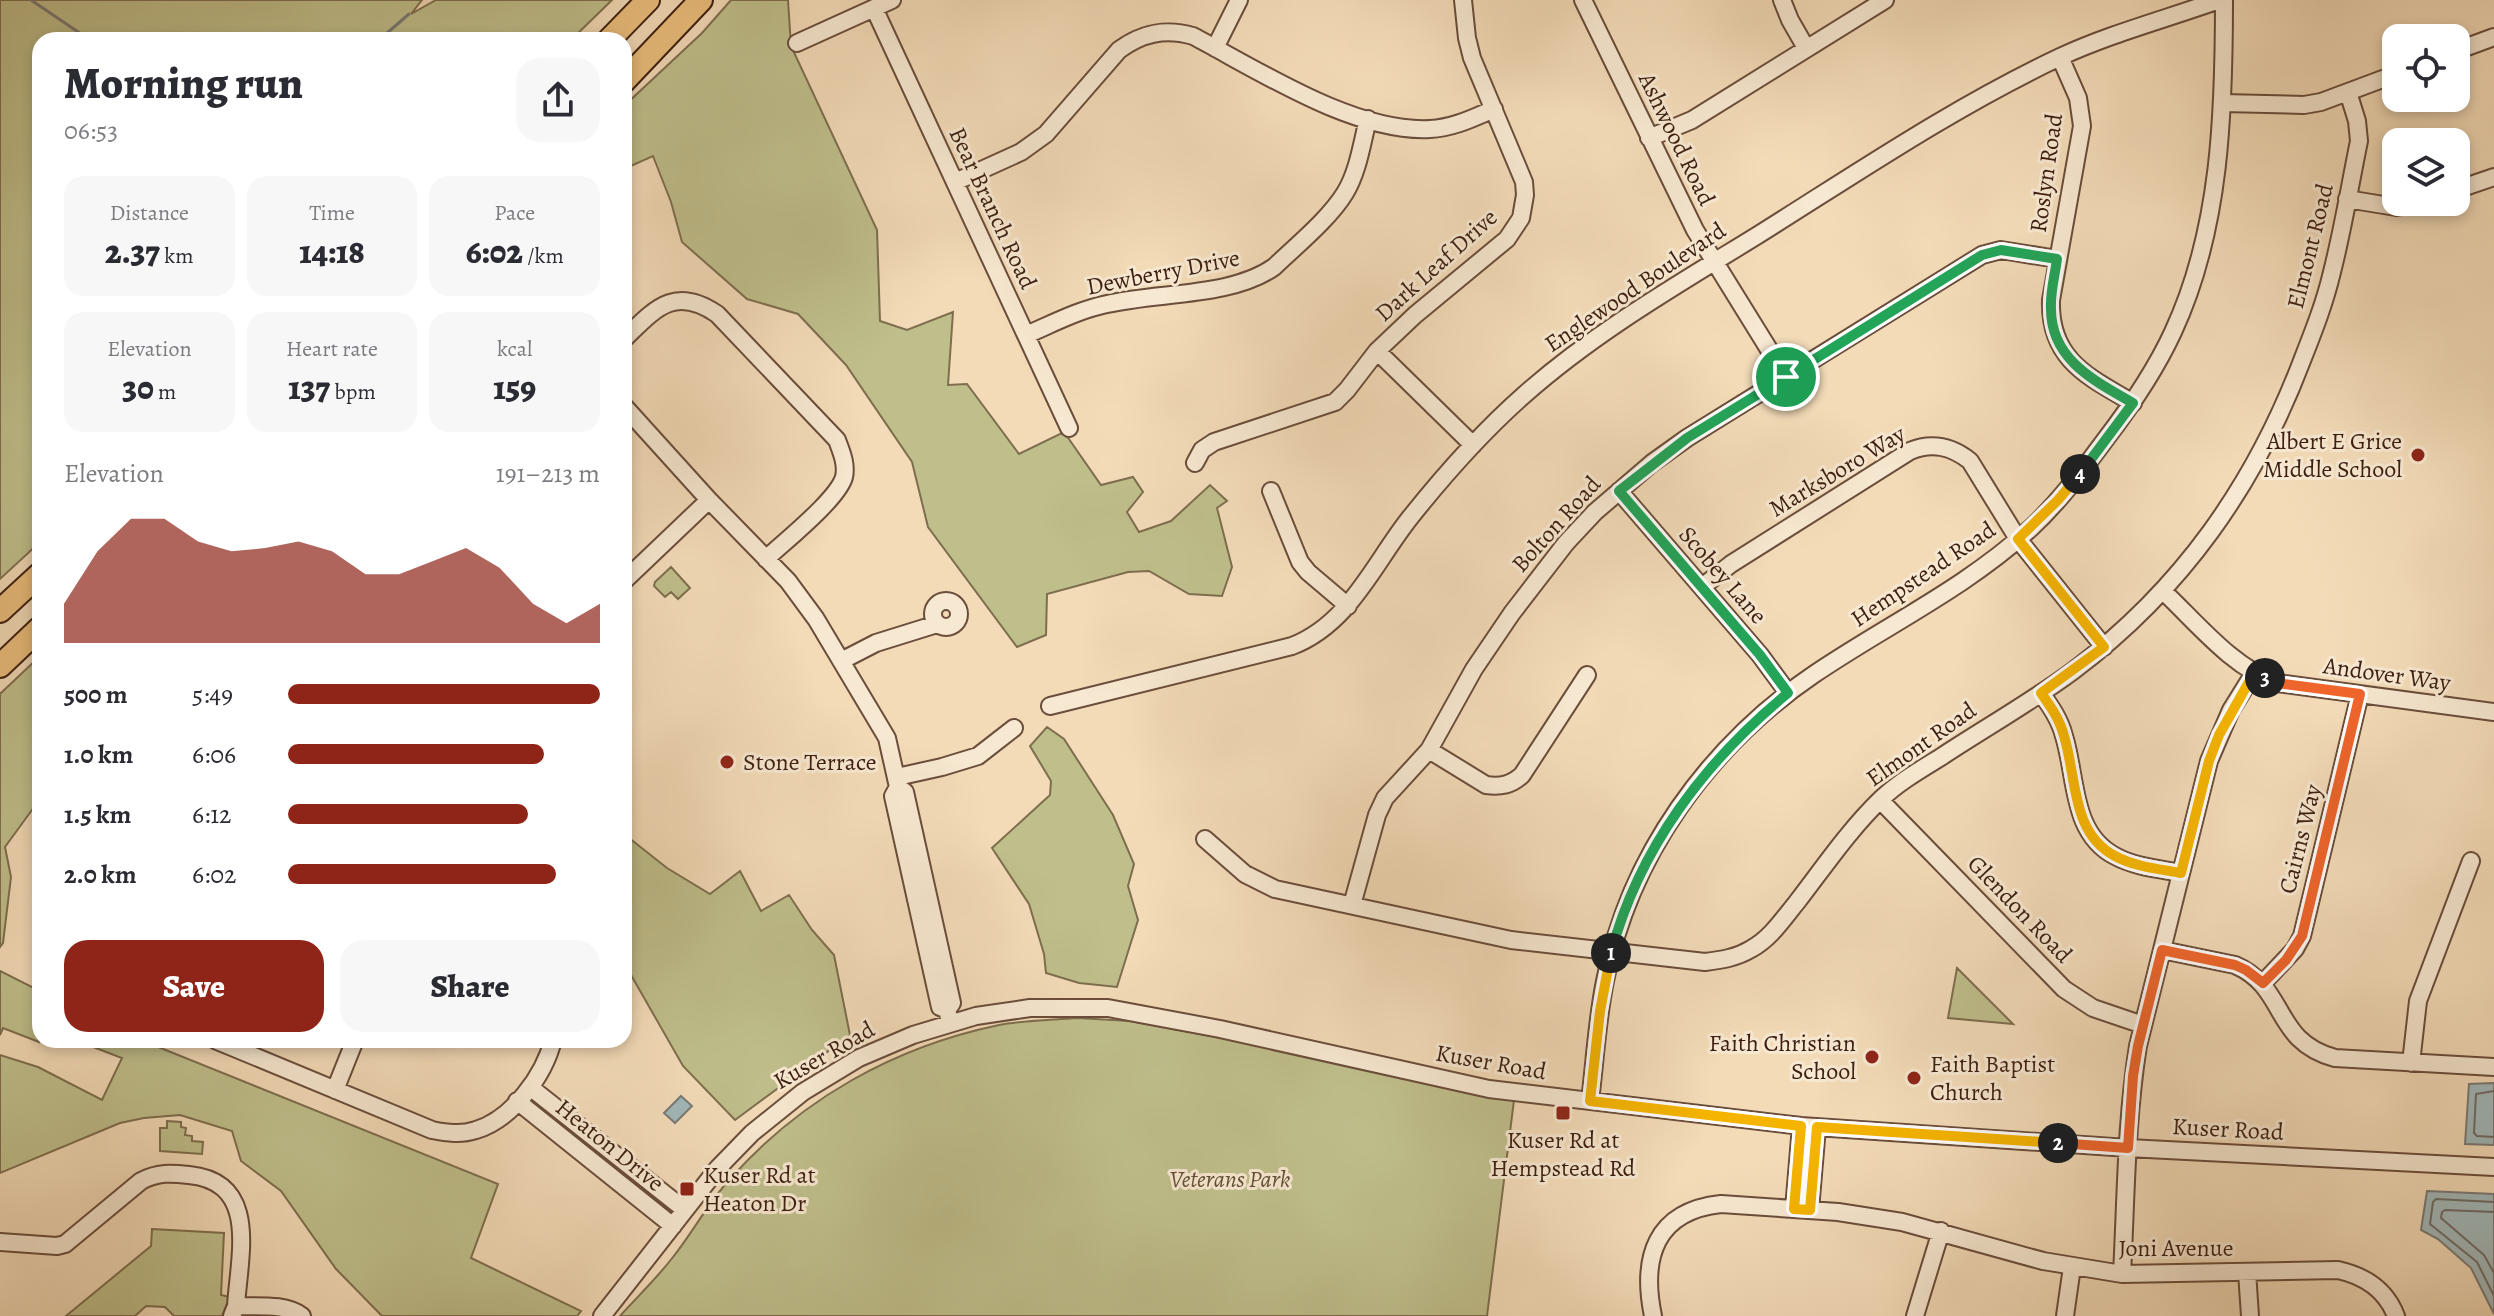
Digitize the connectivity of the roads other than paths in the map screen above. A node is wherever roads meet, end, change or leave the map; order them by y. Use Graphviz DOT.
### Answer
graph roads {
  1 [pos="648,0"];
  2 [pos="701,0"];
  3 [pos="892,0"];
  4 [pos="1239,0"];
  5 [pos="1463,0"];
  6 [pos="1583,0"];
  7 [pos="1782,0"];
  8 [pos="1885,0"];
  9 [pos="2222,0"];
  10 [pos="874,8"];
  11 [pos="617,32"];
  12 [pos="2494,37"];
  13 [pos="797,43"];
  14 [pos="2470,46"];
  15 [pos="1215,48"];
  16 [pos="1806,48"];
  17 [pos="2060,57"];
  18 [pos="632,73"];
  19 [pos="2382,79"];
  20 [pos="2348,92"];
  21 [pos="2223,103"];
  22 [pos="1494,109"];
  23 [pos="1368,119"];
  24 [pos="1649,138"];
  25 [pos="2494,177"];
  26 [pos="955,182"];
  27 [pos="2470,185"];
  28 [pos="2347,199"];
  29 [pos="2382,205"];
  30 [pos="2057,259"];
  31 [pos="1714,262"];
  32 [pos="632,331"];
  33 [pos="1026,335"];
  34 [pos="1377,351"];
  35 [pos="1786,377"];
  36 [pos="2133,403"];
  37 [pos="632,415"];
  38 [pos="1069,428"];
  39 [pos="1473,445"];
  40 [pos="1195,463"];
  41 [pos="1271,491"];
  42 [pos="1619,491"];
  43 [pos="709,500"];
  44 [pos="2018,539"];
  45 [pos="766,559"];
  46 [pos="632,573"];
  47 [pos="32,581"];
  48 [pos="1702,587"];
  49 [pos="2163,591"];
  50 [pos="1348,606"];
  51 [pos="0,611"];
  52 [pos="937,624"];
  53 [pos="32,636"];
  54 [pos="2104,647"];
  55 [pos="841,661"];
  56 [pos="0,666"];
  57 [pos="2254,673"];
  58 [pos="1587,675"];
  59 [pos="1788,693"];
  60 [pos="2041,693"];
  61 [pos="2360,694"];
  62 [pos="1050,706"];
  63 [pos="2494,712"];
  64 [pos="1014,728"];
  65 [pos="1429,750"];
  66 [pos="897,782"];
  67 [pos="1880,800"];
  68 [pos="1205,839"];
  69 [pos="2471,861"];
  70 [pos="2181,873"];
  71 [pos="1352,905"];
  72 [pos="2162,950"];
  73 [pos="1611,951"];
  74 [pos="2263,983"];
  75 [pos="949,1017"];
  76 [pos="2143,1025"];
  77 [pos="234,1048"];
  78 [pos="352,1048"];
  79 [pos="550,1048"];
  80 [pos="2411,1063"];
  81 [pos="2494,1067"];
  82 [pos="530,1087"];
  83 [pos="335,1090"];
  84 [pos="517,1101"];
  85 [pos="1590,1101"];
  86 [pos="1809,1126"];
  87 [pos="2128,1148"];
  88 [pos="2494,1167"];
  89 [pos="685,1210"];
  90 [pos="1802,1210"];
  91 [pos="673,1226"];
  92 [pos="1941,1231"];
  93 [pos="0,1242"];
  94 [pos="2072,1267"];
  95 [pos="2247,1272"];
  96 [pos="2122,1274"];
  97 [pos="234,1311"];
  98 [pos="302,1316"];
  99 [pos="602,1316"];
  100 [pos="1653,1316"];
  101 [pos="1915,1316"];
  102 [pos="2065,1316"];
  103 [pos="2250,1316"];
  104 [pos="2396,1316"];
  1 -- 11 [label="highway"];
  2 -- 18 [label="highway"];
  3 -- 10 [label="street"];
  4 -- 15 [label="street"];
  5 -- 22 [label="street, Dark Leaf Drive"];
  6 -- 24 [label="street, Ashwood Road"];
  7 -- 16 [label="street"];
  8 -- 16 [label="street"];
  9 -- 17 [label="street, Englewood Boulevard"];
  9 -- 21 [label="street, Hempstead Road"];
  10 -- 13 [label="street"];
  10 -- 26 [label="street, Bear Branch Road"];
  12 -- 14 [label="street"];
  15 -- 23 [label="street"];
  15 -- 26 [label="street"];
  16 -- 24 [label="street"];
  17 -- 30 [label="street, Roslyn Road"];
  17 -- 31 [label="street, Englewood Boulevard"];
  19 -- 20 [label="street"];
  20 -- 21 [label="street"];
  20 -- 28 [label="street, Elmont Road"];
  21 -- 36 [label="street, Hempstead Road"];
  22 -- 23 [label="street"];
  22 -- 34 [label="street, Dark Leaf Drive"];
  23 -- 33 [label="street, Dewberry Drive"];
  24 -- 31 [label="street, Ashwood Road"];
  25 -- 27 [label="street"];
  26 -- 33 [label="street, Bear Branch Road"];
  28 -- 29 [label="street"];
  28 -- 49 [label="street, Elmont Road"];
  30 -- 35 [label="street, Bolton Road"];
  30 -- 36 [label="street, Roslyn Road"];
  31 -- 35 [label="street, Ashwood Road"];
  31 -- 39 [label="street, Englewood Boulevard"];
  32 -- 45 [label="street"];
  33 -- 38 [label="street, Bear Branch Road"];
  34 -- 39 [label="street"];
  34 -- 40 [label="street, Dark Leaf Drive"];
  35 -- 42 [label="street, Bolton Road"];
  36 -- 44 [label="street, Hempstead Road"];
  37 -- 43 [label="street"];
  39 -- 50 [label="street, Englewood Boulevard"];
  41 -- 50 [label="street"];
  42 -- 48 [label="street, Scobey Lane"];
  42 -- 65 [label="street, Bolton Road"];
  43 -- 45 [label="street"];
  43 -- 46 [label="street"];
  44 -- 48 [label="street, Marksboro Way"];
  44 -- 54 [label="street, Marksboro Way"];
  44 -- 59 [label="street, Hempstead Road"];
  45 -- 55 [label="street"];
  47 -- 51 [label="highway"];
  48 -- 59 [label="street, Scobey Lane"];
  49 -- 54 [label="street, Elmont Road"];
  49 -- 57 [label="street, Andover Way"];
  50 -- 62 [label="street, Englewood Boulevard"];
  52 -- 55 [label="street"];
  53 -- 56 [label="highway"];
  54 -- 60 [label="street, Elmont Road"];
  55 -- 66 [label="street"];
  57 -- 61 [label="street, Andover Way"];
  57 -- 70 [label="street"];
  58 -- 65 [label="street"];
  59 -- 73 [label="street, Hempstead Road"];
  60 -- 67 [label="street, Elmont Road"];
  60 -- 70 [label="street"];
  61 -- 63 [label="street, Andover Way"];
  61 -- 74 [label="street, Cairns Way"];
  64 -- 66 [label="street"];
  65 -- 71 [label="street, Bolton Road"];
  66 -- 75 [label="street"];
  67 -- 73 [label="street, Elmont Road"];
  67 -- 76 [label="street, Glendon Road"];
  68 -- 71 [label="street, Elmont Road"];
  69 -- 80 [label="street"];
  70 -- 72 [label="street"];
  71 -- 73 [label="street, Elmont Road"];
  72 -- 74 [label="street"];
  72 -- 76 [label="street"];
  73 -- 85 [label="street, Hempstead Road"];
  74 -- 80 [label="street"];
  75 -- 85 [label="street, Kuser Road"];
  75 -- 89 [label="street, Kuser Road"];
  76 -- 87 [label="street"];
  77 -- 83 [label="street"];
  78 -- 83 [label="street"];
  79 -- 82 [label="street"];
  80 -- 81 [label="street"];
  82 -- 84 [label="street"];
  82 -- 89 [label="street, Heaton Drive"];
  83 -- 84 [label="street"];
  84 -- 91 [label="street, Heaton Drive"];
  85 -- 86 [label="street, Kuser Road"];
  86 -- 87 [label="street, Kuser Road"];
  86 -- 90 [label="street"];
  87 -- 88 [label="street, Kuser Road"];
  87 -- 96 [label="street"];
  89 -- 91 [label="street, Kuser Road"];
  90 -- 92 [label="street, Joni Avenue"];
  90 -- 100 [label="street, Joni Avenue"];
  91 -- 99 [label="street, Kuser Road"];
  92 -- 94 [label="street, Joni Avenue"];
  92 -- 101 [label="street"];
  93 -- 97 [label="street"];
  94 -- 96 [label="street, Joni Avenue"];
  94 -- 102 [label="street"];
  95 -- 96 [label="street, Joni Avenue"];
  95 -- 103 [label="street"];
  95 -- 104 [label="street, Joni Avenue"];
  97 -- 98 [label="street"];
}
